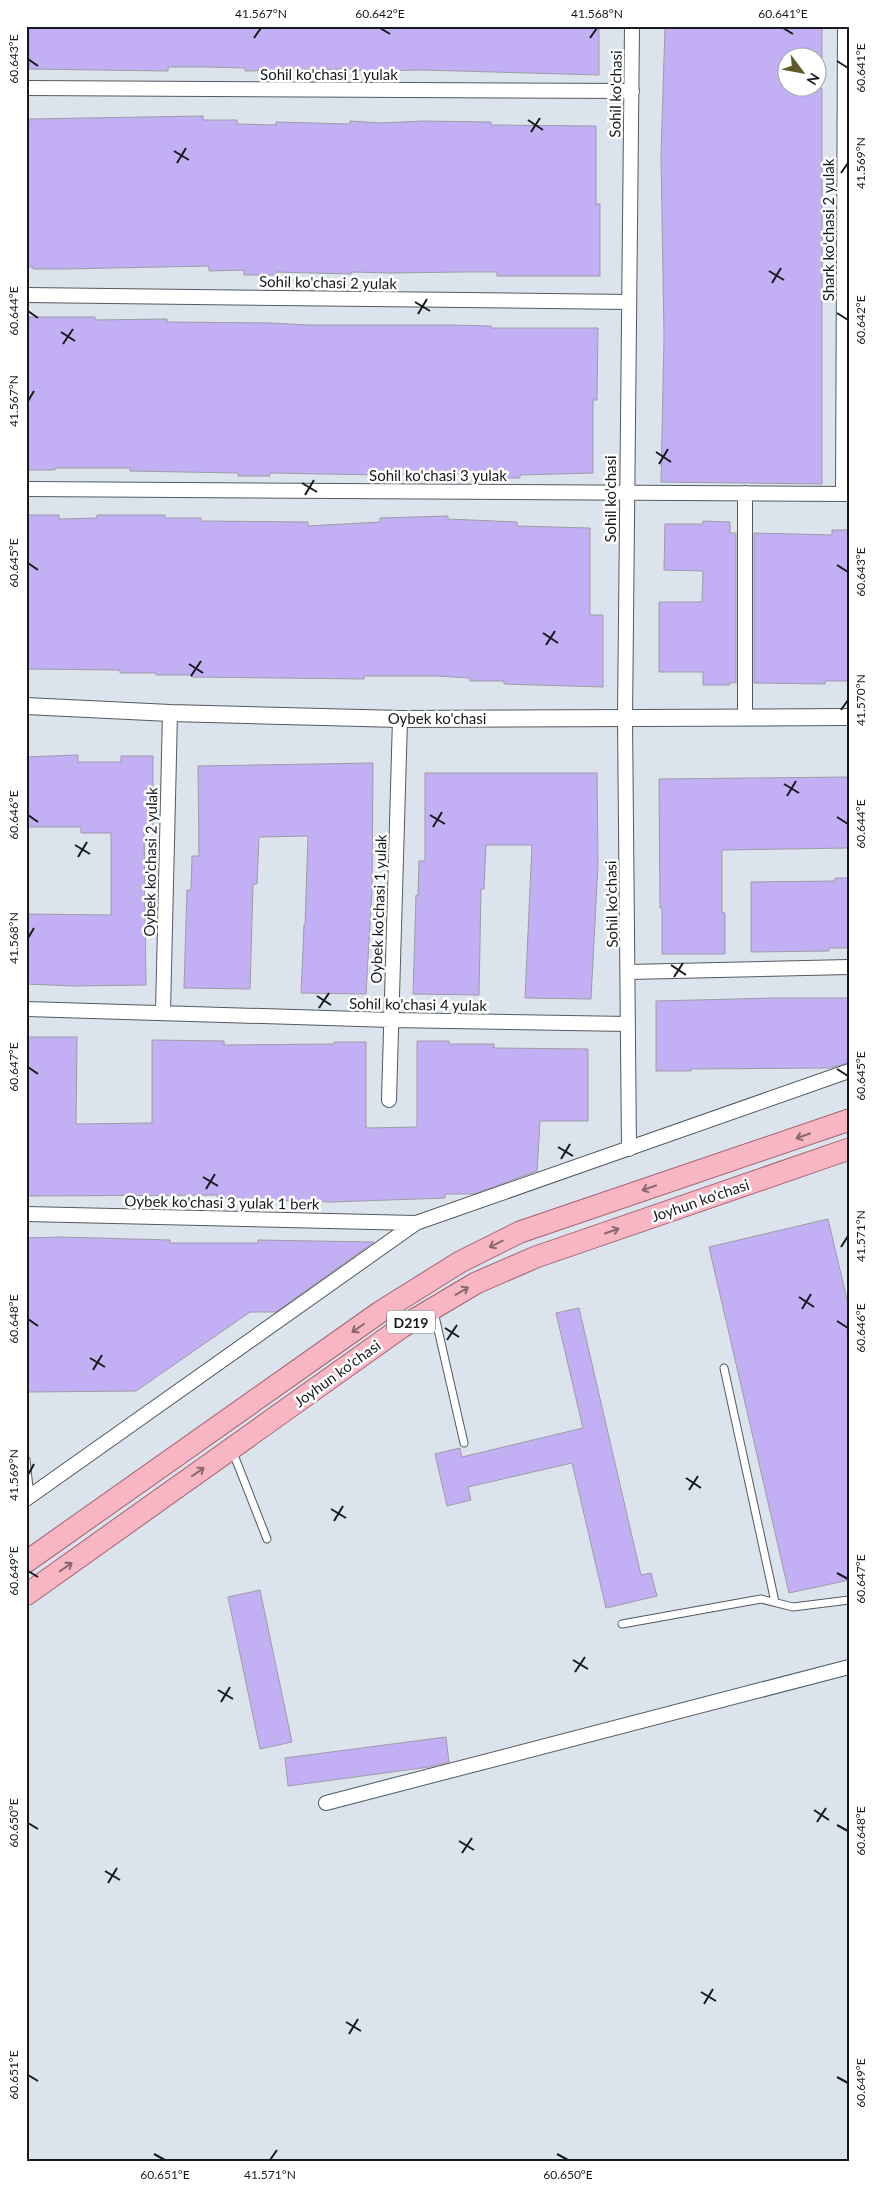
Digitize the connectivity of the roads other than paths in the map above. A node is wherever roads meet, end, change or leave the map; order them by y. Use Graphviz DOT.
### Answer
graph roads {
  1 [pos="632,26"];
  2 [pos="844,26"];
  3 [pos="26,88"];
  4 [pos="632,91"];
  5 [pos="26,295"];
  6 [pos="629,302"];
  7 [pos="26,488"];
  8 [pos="626,492"];
  9 [pos="745,493"];
  10 [pos="846,494"];
  11 [pos="26,706"];
  12 [pos="170,713"];
  13 [pos="745,717"];
  14 [pos="849,717"];
  15 [pos="625,718"];
  16 [pos="400,719"];
  17 [pos="849,967"];
  18 [pos="628,972"];
  19 [pos="26,1009"];
  20 [pos="163,1012"];
  21 [pos="392,1020"];
  22 [pos="628,1024"];
  23 [pos="849,1071"];
  24 [pos="390,1100"];
  25 [pos="849,1120"];
  26 [pos="629,1149"];
  27 [pos="849,1149"];
  28 [pos="26,1214"];
  29 [pos="416,1223"];
  30 [pos="433,1309"];
  31 [pos="724,1368"];
  32 [pos="464,1444"];
  33 [pos="232,1449"];
  34 [pos="26,1460"];
  35 [pos="28,1498"];
  36 [pos="267,1538"];
  37 [pos="26,1562"];
  38 [pos="26,1595"];
  39 [pos="849,1600"];
  40 [pos="775,1602"];
  41 [pos="622,1624"];
  42 [pos="849,1667"];
  43 [pos="326,1803"];
  1 -- 4 [label="street, Sohil ko'chasi"];
  2 -- 10 [label="street, Shark ko'chasi 2 yulak"];
  3 -- 4 [label="street, Sohil ko'chasi 1 yulak"];
  4 -- 6 [label="street, Sohil ko'chasi"];
  5 -- 6 [label="street, Sohil ko'chasi 2 yulak"];
  6 -- 8 [label="street, Sohil ko'chasi"];
  7 -- 8 [label="street, Sohil ko'chasi 3 yulak"];
  8 -- 9 [label="street, Sohil ko'chasi 3 yulak"];
  8 -- 15 [label="street, Sohil ko'chasi"];
  9 -- 10 [label="street, Sohil ko'chasi 3 yulak"];
  9 -- 13 [label="street"];
  11 -- 12 [label="street, Oybek ko'chasi"];
  12 -- 16 [label="street, Oybek ko'chasi"];
  12 -- 20 [label="street, Oybek ko'chasi 2 yulak"];
  13 -- 14 [label="street, Oybek ko'chasi"];
  13 -- 15 [label="street, Oybek ko'chasi"];
  15 -- 16 [label="street, Oybek ko'chasi"];
  15 -- 18 [label="street, Sohil ko'chasi"];
  16 -- 21 [label="street, Oybek ko'chasi 1 yulak"];
  17 -- 18 [label="street"];
  18 -- 22 [label="street, Sohil ko'chasi"];
  19 -- 20 [label="street, Sohil ko'chasi 4 yulak"];
  20 -- 21 [label="street, Sohil ko'chasi 4 yulak"];
  21 -- 22 [label="street, Sohil ko'chasi 4 yulak"];
  21 -- 24 [label="street, Oybek ko'chasi 1 yulak"];
  22 -- 26 [label="street, Sohil ko'chasi"];
  23 -- 26 [label="street"];
  25 -- 37 [label="main road, Joyhun ko'chasi / D219, one-way"];
  26 -- 29 [label="street"];
  30 -- 27 [label="main road, Joyhun ko'chasi / D219, one-way"];
  28 -- 29 [label="street, Oybek ko'chasi 3 yulak 1 berk"];
  29 -- 35 [label="street"];
  30 -- 32 [label="lane"];
  30 -- 33 [label="main road, Joyhun ko'chasi / D219"];
  31 -- 40 [label="lane"];
  33 -- 36 [label="lane"];
  38 -- 33 [label="main road, Joyhun ko'chasi / D219, one-way"];
  34 -- 35 [label="lane"];
  39 -- 40 [label="lane"];
  40 -- 41 [label="lane"];
  42 -- 43 [label="street"];
}
